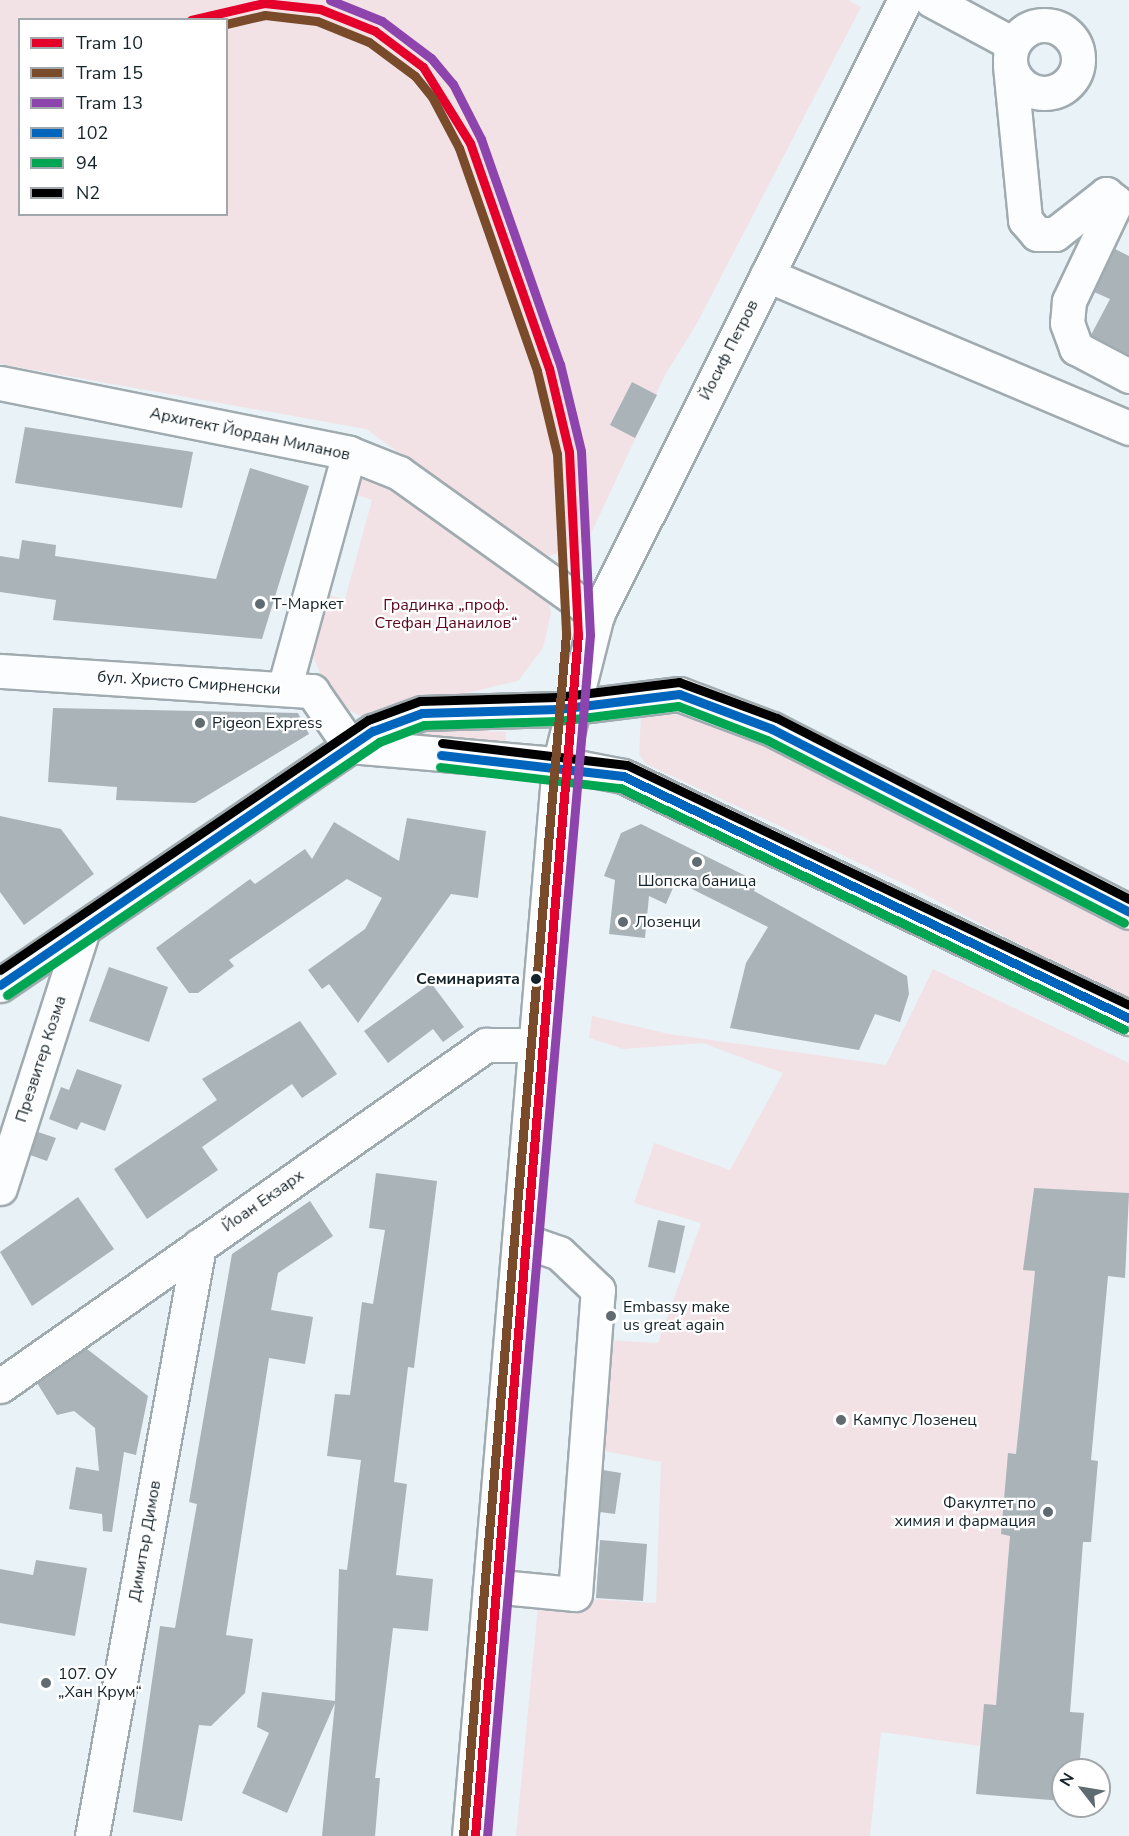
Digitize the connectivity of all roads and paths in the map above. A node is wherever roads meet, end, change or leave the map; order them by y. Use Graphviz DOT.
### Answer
graph roads {
  1 [pos="905,0"];
  2 [pos="931,0"];
  3 [pos="767,275"];
  4 [pos="1129,376"];
  5 [pos="0,383"];
  6 [pos="1129,428"];
  7 [pos="349,453"];
  8 [pos="597,615"];
  9 [pos="0,671"];
  10 [pos="284,689"];
  11 [pos="574,708"];
  12 [pos="350,746"];
  13 [pos="559,765"];
  14 [pos="1129,912"];
  15 [pos="83,929"];
  16 [pos="0,985"];
  17 [pos="1129,1018"];
  18 [pos="536,1045"];
  19 [pos="0,1188"];
  20 [pos="519,1239"];
  21 [pos="198,1246"];
  22 [pos="0,1386"];
  23 [pos="490,1586"];
  24 [pos="92,1836"];
  25 [pos="469,1836"];
  1 -- 3 [label="street, Йосиф Петров"];
  2 -- 4 [label="street"];
  3 -- 6 [label="street"];
  3 -- 8 [label="street, Йосиф Петров"];
  5 -- 7 [label="street, Архитект Йордан Миланов"];
  7 -- 8 [label="street, Архитект Йордан Миланов"];
  7 -- 10 [label="street"];
  8 -- 11 [label="street, Йосиф Петров"];
  9 -- 10 [label="street, бул. Христо Смирненски"];
  10 -- 12 [label="street, бул. Христо Смирненски"];
  11 -- 12 [label="street"];
  11 -- 13 [label="street, Йосиф Петров"];
  11 -- 14 [label="street"];
  12 -- 13 [label="street"];
  12 -- 15 [label="street"];
  13 -- 17 [label="street"];
  13 -- 18 [label="street, Йосиф Петров"];
  15 -- 16 [label="street"];
  15 -- 19 [label="street, Презвитер Козма"];
  18 -- 20 [label="street, Йосиф Петров"];
  18 -- 21 [label="street, Йоан Екзарх"];
  20 -- 23 [label="street, Йосиф Петров"];
  20 -- 23 [label="street"];
  21 -- 22 [label="street, Йоан Екзарх"];
  21 -- 24 [label="street, Димитър Димов"];
  23 -- 25 [label="street, Йосиф Петров"];
}
